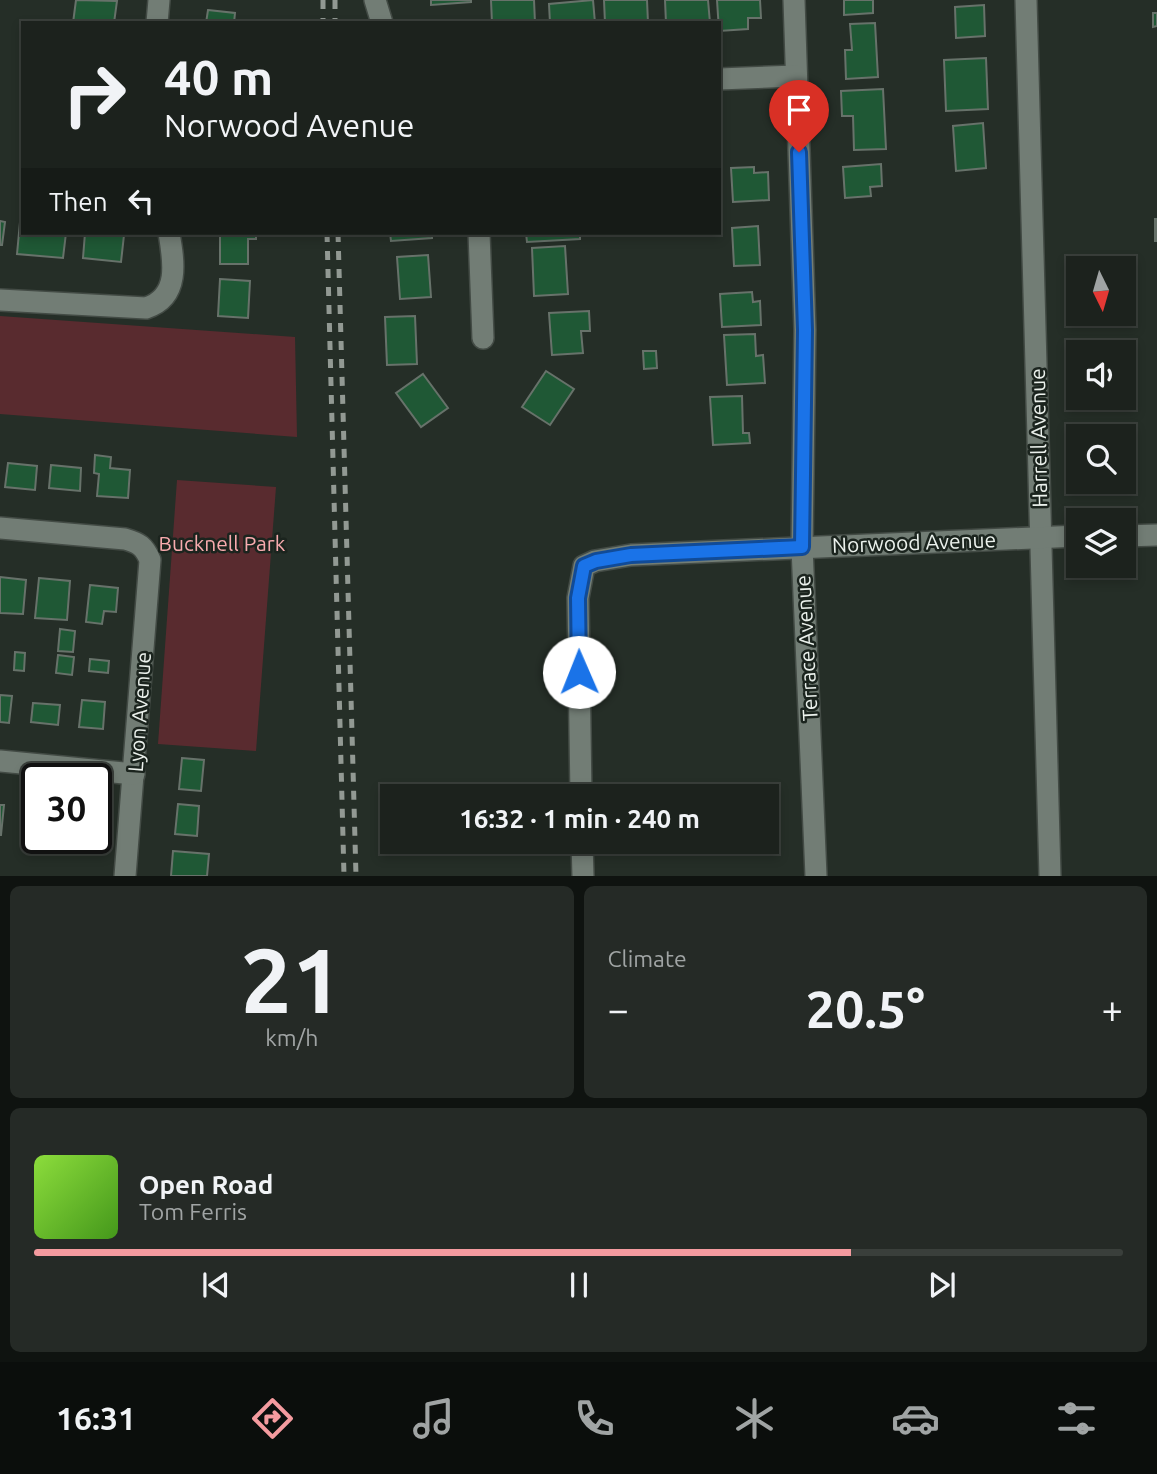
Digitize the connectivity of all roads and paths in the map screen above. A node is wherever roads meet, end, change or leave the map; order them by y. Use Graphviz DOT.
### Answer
graph roads {
  1 [pos="159,0"];
  2 [pos="375,0"];
  3 [pos="794,0"];
  4 [pos="1026,0"];
  5 [pos="157,21"];
  6 [pos="381,21"];
  7 [pos="796,76"];
  8 [pos="721,79"];
  9 [pos="169,235"];
  10 [pos="479,235"];
  11 [pos="0,300"];
  12 [pos="483,338"];
  13 [pos="0,528"];
  14 [pos="1066,536"];
  15 [pos="1136,536"];
  16 [pos="1157,536"];
  17 [pos="1040,537"];
  18 [pos="802,547"];
  19 [pos="0,761"];
  20 [pos="134,774"];
  21 [pos="581,784"];
  22 [pos="582,854"];
  23 [pos="125,876"];
  24 [pos="583,876"];
  25 [pos="816,876"];
  26 [pos="1050,876"];
  1 -- 5 [label="street"];
  2 -- 6 [label="street"];
  3 -- 7 [label="street, Terrace Avenue"];
  4 -- 17 [label="street, Harrell Avenue"];
  7 -- 8 [label="street"];
  7 -- 18 [label="street, Terrace Avenue"];
  9 -- 11 [label="street"];
  10 -- 12 [label="street"];
  13 -- 20 [label="street, Lyon Avenue"];
  14 -- 17 [label="street, Norwood Avenue"];
  15 -- 16 [label="street"];
  17 -- 18 [label="street, Norwood Avenue"];
  17 -- 26 [label="street, Harrell Avenue"];
  18 -- 21 [label="street, Norwood Avenue"];
  18 -- 25 [label="street, Terrace Avenue"];
  19 -- 20 [label="street"];
  20 -- 23 [label="street, Lyon Avenue"];
  22 -- 24 [label="street"];
}
